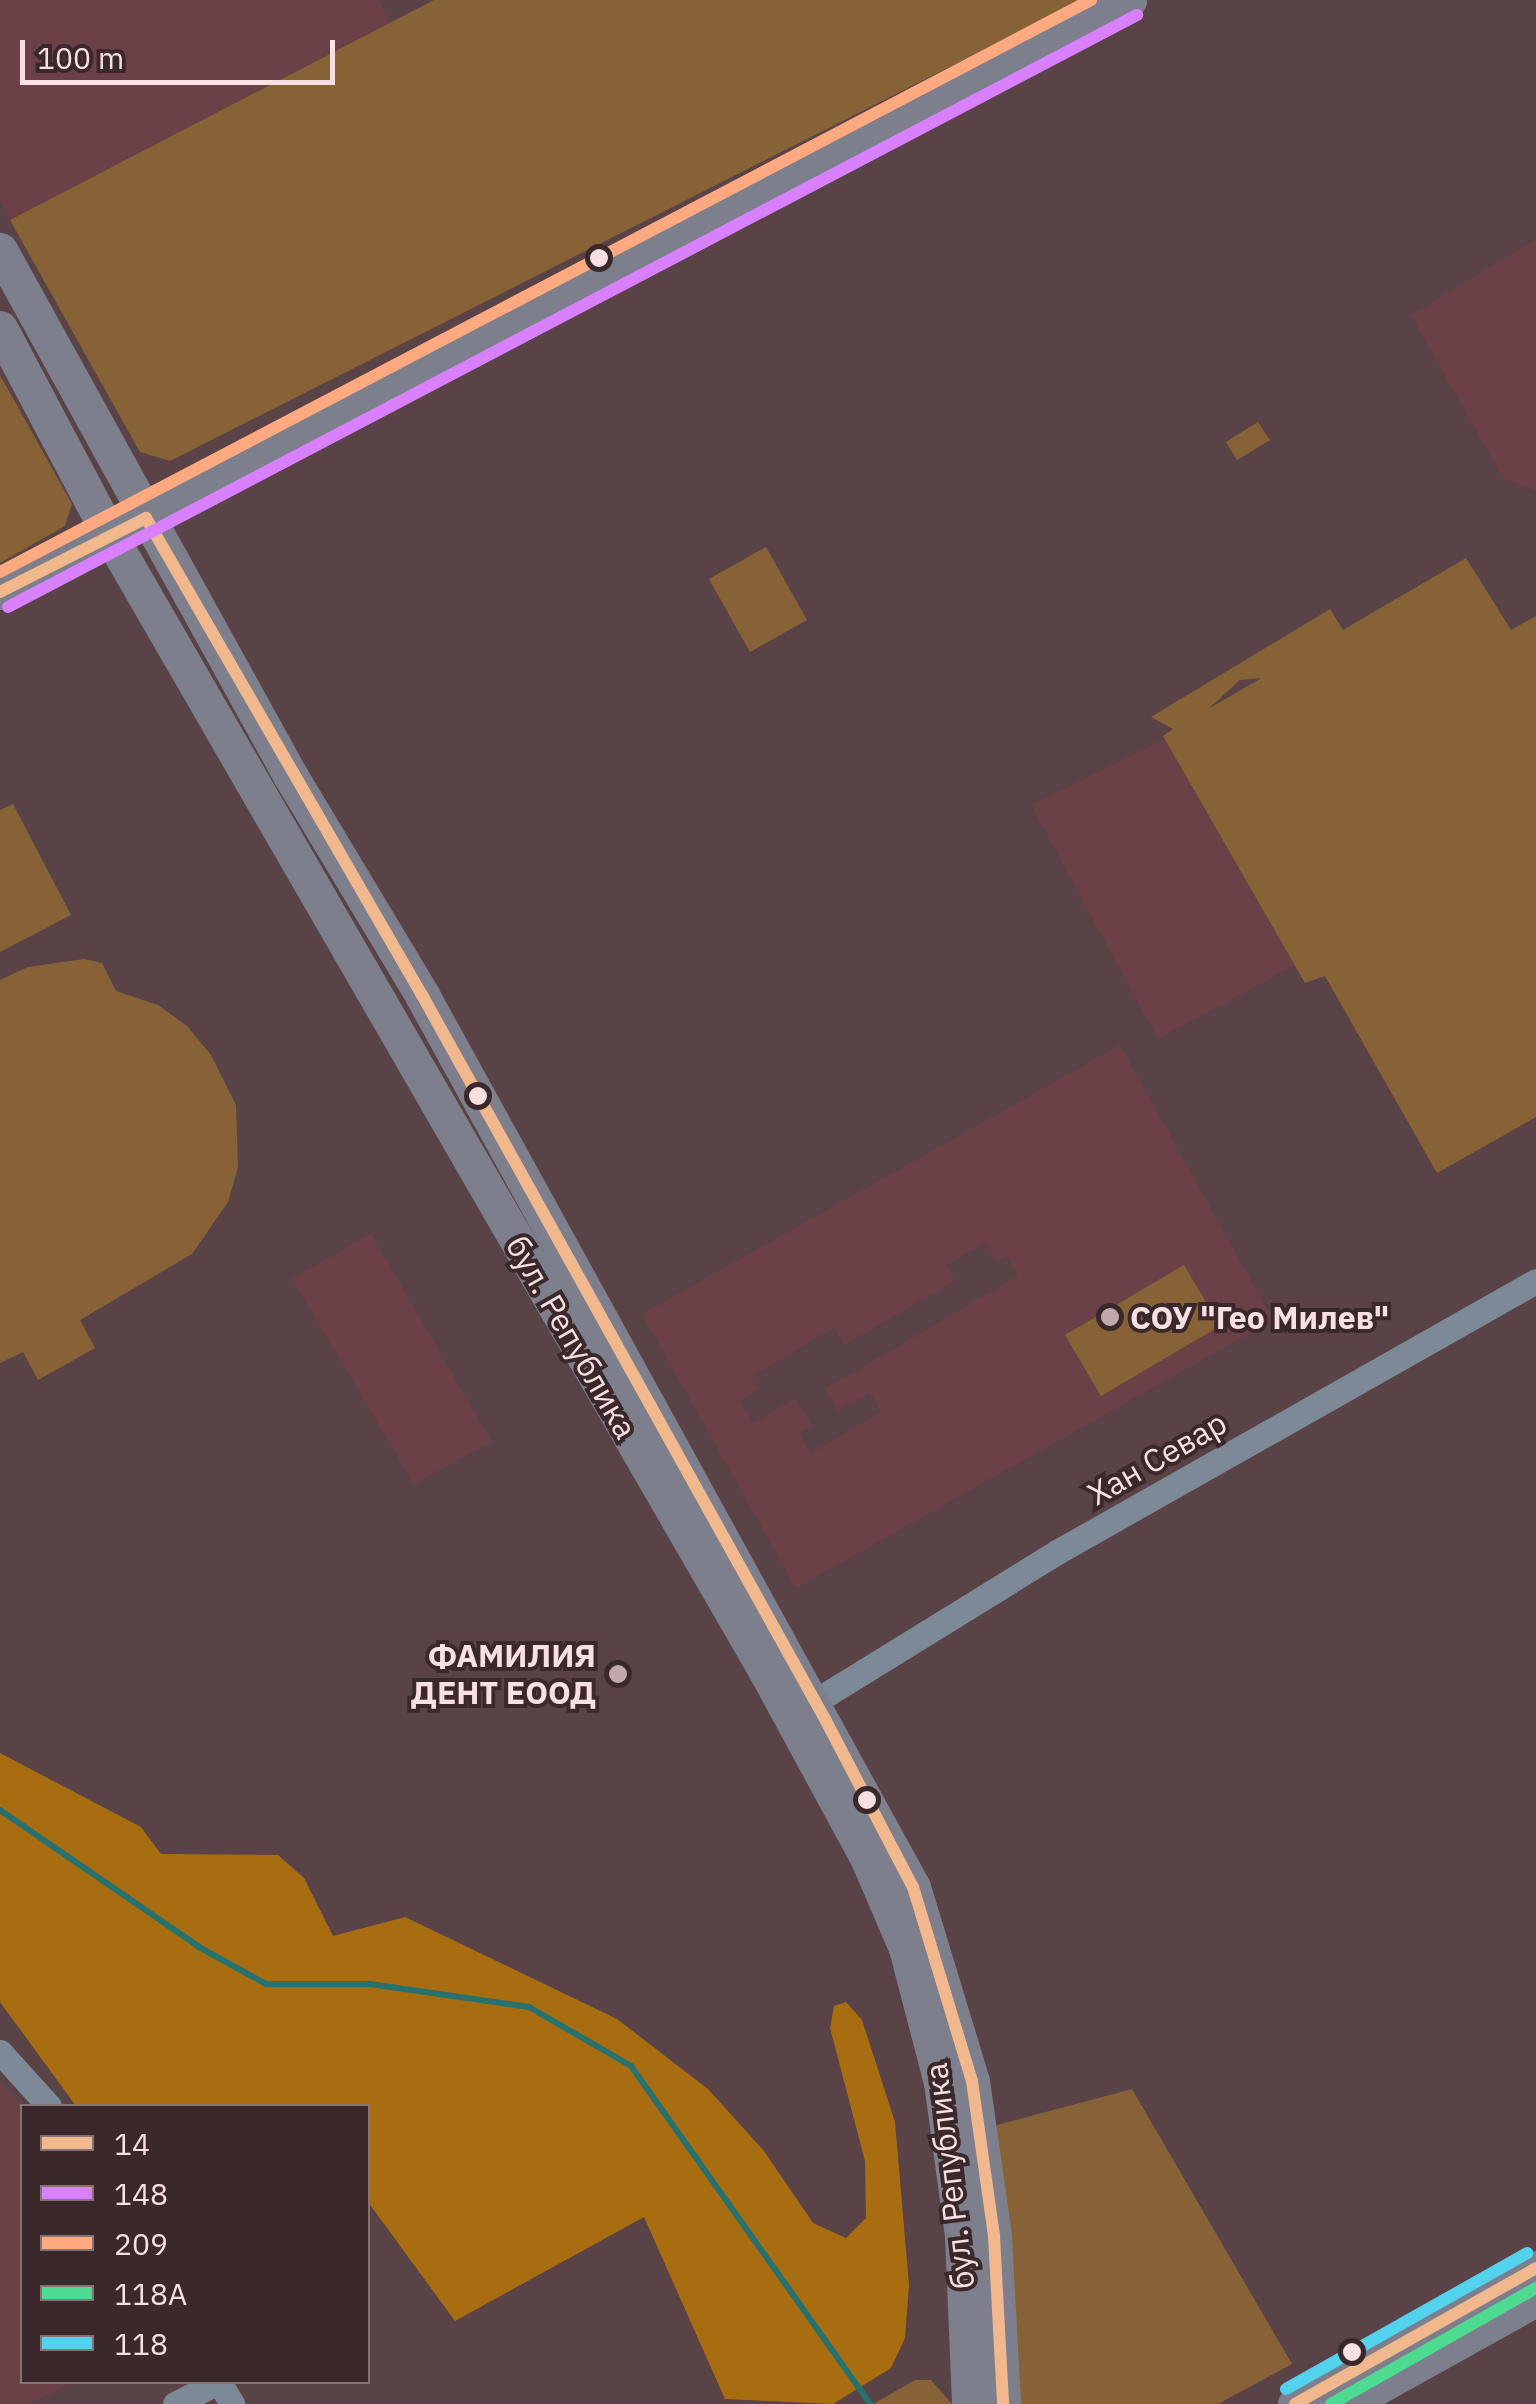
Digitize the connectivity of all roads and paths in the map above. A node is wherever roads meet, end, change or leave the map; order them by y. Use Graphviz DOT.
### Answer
graph roads {
  1 [pos="1129,0"];
  2 [pos="0,250"];
  3 [pos="0,328"];
  4 [pos="146,518"];
  5 [pos="109,534"];
  6 [pos="0,592"];
  7 [pos="1536,1281"];
  8 [pos="803,1709"];
  9 [pos="0,2052"];
  10 [pos="47,2104"];
  11 [pos="1536,2268"];
  12 [pos="1536,2299"];
  13 [pos="214,2384"];
  14 [pos="175,2404"];
  15 [pos="968,2404"];
  16 [pos="1002,2404"];
  17 [pos="1295,2404"];
  18 [pos="1346,2404"];
  1 -- 4 [label="street"];
  2 -- 4 [label="street, бул. Република"];
  3 -- 5 [label="street, бул. Република"];
  4 -- 5 [label="street"];
  4 -- 8 [label="street, бул. Република"];
  5 -- 6 [label="street"];
  5 -- 8 [label="street, бул. Република"];
  7 -- 8 [label="street, Хан Севар"];
  8 -- 15 [label="street, бул. Република"];
  8 -- 16 [label="street, бул. Република"];
  9 -- 10 [label="street"];
  11 -- 17 [label="street"];
  12 -- 18 [label="street"];
  13 -- 14 [label="street"];
}
